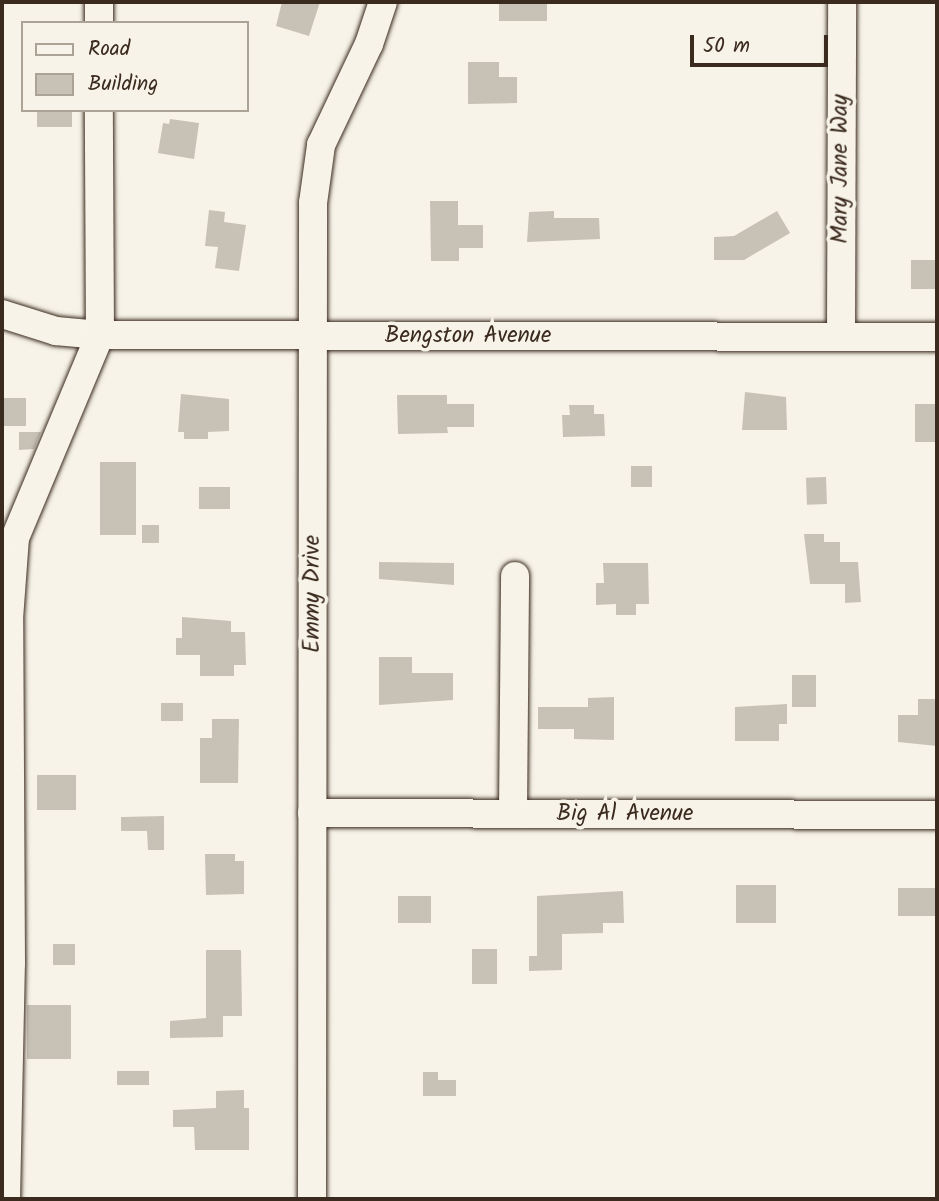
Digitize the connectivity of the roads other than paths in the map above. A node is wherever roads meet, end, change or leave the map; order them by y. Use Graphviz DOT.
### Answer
graph roads {
  1 [pos="99,2"];
  2 [pos="383,2"];
  3 [pos="842,2"];
  4 [pos="99,21"];
  5 [pos="99,112"];
  6 [pos="2,314"];
  7 [pos="100,335"];
  8 [pos="313,335"];
  9 [pos="841,336"];
  10 [pos="937,337"];
  11 [pos="514,576"];
  12 [pos="312,813"];
  13 [pos="513,814"];
  14 [pos="937,815"];
  15 [pos="6,1199"];
  16 [pos="312,1199"];
  1 -- 4 [label="street"];
  2 -- 8 [label="street, Emmy Drive"];
  3 -- 9 [label="street, Mary Jane Way"];
  5 -- 7 [label="street"];
  6 -- 7 [label="street, Bengston Avenue"];
  7 -- 8 [label="street, Bengston Avenue"];
  7 -- 15 [label="street"];
  8 -- 9 [label="street, Bengston Avenue"];
  8 -- 12 [label="street, Emmy Drive"];
  9 -- 10 [label="street, Bengston Avenue"];
  11 -- 13 [label="street"];
  12 -- 13 [label="street, Big Al Avenue"];
  12 -- 16 [label="street, Emmy Drive"];
  13 -- 14 [label="street, Big Al Avenue"];
}
